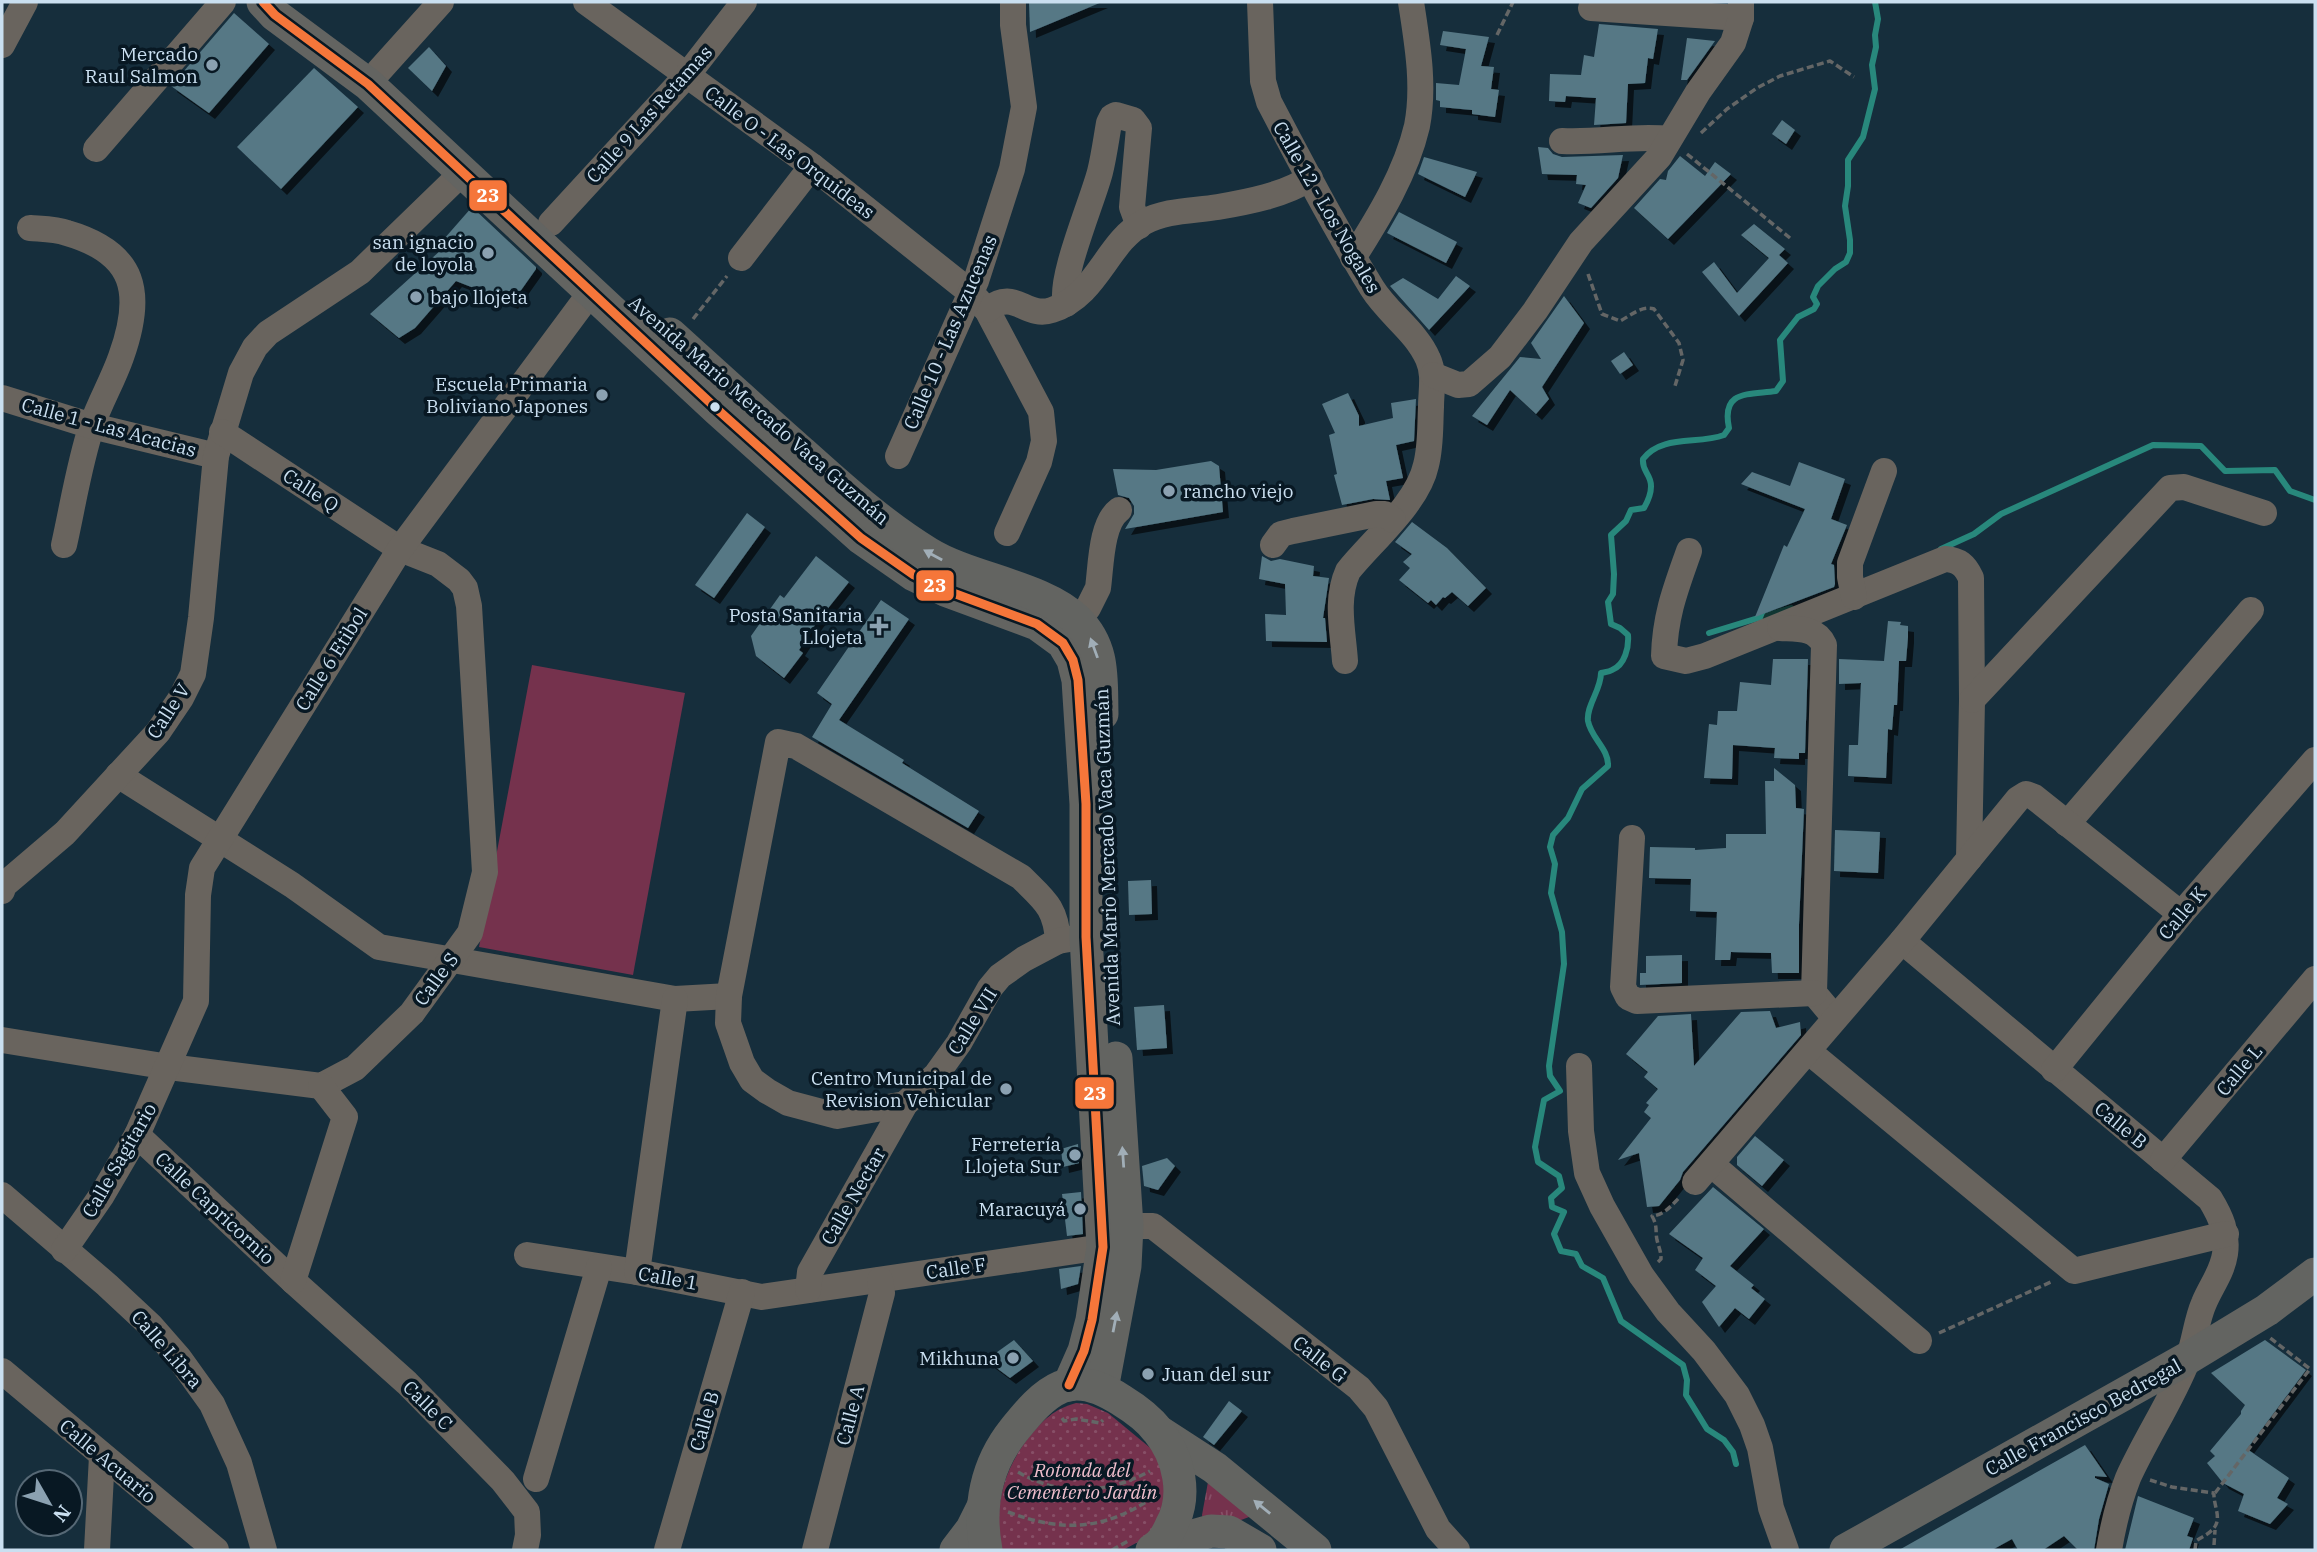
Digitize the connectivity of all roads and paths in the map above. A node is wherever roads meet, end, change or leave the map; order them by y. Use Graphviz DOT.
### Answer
graph roads {
  1 [pos="25,2"];
  2 [pos="223,2"];
  3 [pos="263,2"];
  4 [pos="294,2"];
  5 [pos="441,2"];
  6 [pos="586,2"];
  7 [pos="744,2"];
  8 [pos="1013,2"];
  9 [pos="1261,2"];
  10 [pos="1411,2"];
  11 [pos="1513,2"];
  12 [pos="1591,8"];
  13 [pos="1741,10"];
  14 [pos="1497,35"];
  15 [pos="2,45"];
  16 [pos="688,74"];
  17 [pos="1854,76"];
  18 [pos="374,78"];
  19 [pos="1669,139"];
  20 [pos="1562,141"];
  21 [pos="96,149"];
  22 [pos="469,165"];
  23 [pos="812,166"];
  24 [pos="1310,178"];
  25 [pos="1139,226"];
  26 [pos="30,228"];
  27 [pos="544,231"];
  28 [pos="1790,239"];
  29 [pos="1581,242"];
  30 [pos="741,258"];
  31 [pos="1353,258"];
  32 [pos="599,284"];
  33 [pos="979,301"];
  34 [pos="1066,304"];
  35 [pos="677,340"];
  36 [pos="1433,375"];
  37 [pos="1675,386"];
  38 [pos="2,398"];
  39 [pos="92,426"];
  40 [pos="219,444"];
  41 [pos="898,456"];
  42 [pos="804,471"];
  43 [pos="1884,471"];
  44 [pos="1119,510"];
  45 [pos="2264,513"];
  46 [pos="1393,520"];
  47 [pos="1007,533"];
  48 [pos="64,545"];
  49 [pos="1273,545"];
  50 [pos="400,549"];
  51 [pos="1689,551"];
  52 [pos="991,593"];
  53 [pos="1854,597"];
  54 [pos="2251,610"];
  55 [pos="1076,620"];
  56 [pos="1771,628"];
  57 [pos="1345,661"];
  58 [pos="1972,700"];
  59 [pos="2315,760"];
  60 [pos="118,775"];
  61 [pos="2067,824"];
  62 [pos="1632,838"];
  63 [pos="219,840"];
  64 [pos="1969,859"];
  65 [pos="2,891"];
  66 [pos="2181,914"];
  67 [pos="1084,938"];
  68 [pos="1902,941"];
  69 [pos="452,960"];
  70 [pos="2315,979"];
  71 [pos="1814,993"];
  72 [pos="729,996"];
  73 [pos="675,999"];
  74 [pos="1835,1018"];
  75 [pos="2,1040"];
  76 [pos="1808,1051"];
  77 [pos="1579,1066"];
  78 [pos="169,1067"];
  79 [pos="2054,1070"];
  80 [pos="321,1086"];
  81 [pos="905,1104"];
  82 [pos="137,1135"];
  83 [pos="2163,1160"];
  84 [pos="1703,1173"];
  85 [pos="2,1195"];
  86 [pos="1128,1226"];
  87 [pos="2226,1234"];
  88 [pos="1103,1247"];
  89 [pos="64,1250"];
  90 [pos="527,1255"];
  91 [pos="1655,1265"];
  92 [pos="598,1267"];
  93 [pos="2074,1271"];
  94 [pos="637,1272"];
  95 [pos="2315,1273"];
  96 [pos="880,1280"];
  97 [pos="293,1281"];
  98 [pos="808,1290"];
  99 [pos="742,1292"];
  100 [pos="2267,1335"];
  101 [pos="1919,1341"];
  102 [pos="2188,1358"];
  103 [pos="2,1371"];
  104 [pos="1064,1399"];
  105 [pos="1104,1404"];
  106 [pos="1158,1431"];
  107 [pos="102,1456"];
  108 [pos="1158,1466"];
  109 [pos="1013,1469"];
  110 [pos="536,1479"];
  111 [pos="2152,1481"];
  112 [pos="2215,1493"];
  113 [pos="1158,1494"];
  114 [pos="993,1513"];
  115 [pos="2214,1529"];
  116 [pos="1882,1542"];
  117 [pos="2214,1545"];
  118 [pos="1157,1548"];
  119 [pos="97,1550"];
  120 [pos="216,1550"];
  121 [pos="264,1550"];
  122 [pos="525,1550"];
  123 [pos="667,1550"];
  124 [pos="815,1550"];
  125 [pos="956,1550"];
  126 [pos="986,1550"];
  127 [pos="1260,1550"];
  128 [pos="1315,1550"];
  129 [pos="1457,1550"];
  130 [pos="1786,1550"];
  131 [pos="1846,1550"];
  132 [pos="2109,1550"];
  133 [pos="2195,1550"];
  1 -- 15 [label="street"];
  2 -- 21 [label="street"];
  3 -- 18 [label="main road, Avenida Mario Mercado Vaca Guzmán"];
  4 -- 18 [label="main road, Avenida Mario Mercado Vaca Guzmán"];
  5 -- 18 [label="street"];
  6 -- 16 [label="street, Calle O - Las Orquideas"];
  7 -- 16 [label="street, Calle 9 Las Retamas"];
  8 -- 33 [label="street, Calle 10 - Las Azucenas"];
  9 -- 24 [label="street, Calle 12 - Los Nogales"];
  10 -- 31 [label="street"];
  11 -- 14 [label="path"];
  12 -- 13 [label="street"];
  13 -- 19 [label="street"];
  16 -- 23 [label="street, Calle O - Las Orquideas"];
  16 -- 27 [label="street, Calle 9 Las Retamas"];
  17 -- 19 [label="path"];
  18 -- 22 [label="main road, Avenida Mario Mercado Vaca Guzmán"];
  19 -- 20 [label="street"];
  19 -- 28 [label="path"];
  19 -- 29 [label="street"];
  22 -- 27 [label="main road, Avenida Mario Mercado Vaca Guzmán"];
  22 -- 40 [label="street, Calle V"];
  23 -- 30 [label="street"];
  23 -- 33 [label="street, Calle O - Las Orquideas"];
  24 -- 25 [label="street"];
  24 -- 31 [label="street, Calle 12 - Los Nogales"];
  25 -- 34 [label="street"];
  25 -- 34 [label="street"];
  26 -- 39 [label="street"];
  27 -- 32 [label="main road, Avenida Mario Mercado Vaca Guzmán"];
  29 -- 36 [label="street"];
  29 -- 37 [label="path"];
  30 -- 35 [label="path"];
  31 -- 36 [label="street, Calle 12 - Los Nogales"];
  32 -- 35 [label="main road, Avenida Mario Mercado Vaca Guzmán"];
  32 -- 42 [label="main road, Avenida Mario Mercado Vaca Guzmán"];
  32 -- 50 [label="street, Calle 6 Etibol"];
  33 -- 34 [label="street"];
  33 -- 41 [label="street, Calle 10 - Las Azucenas"];
  33 -- 47 [label="street"];
  35 -- 42 [label="main road, Avenida Mario Mercado Vaca Guzmán"];
  36 -- 46 [label="street, Calle 12 - Los Nogales"];
  38 -- 39 [label="street, Calle 1 - Las Acacias"];
  39 -- 40 [label="street, Calle 1 - Las Acacias"];
  39 -- 48 [label="street"];
  40 -- 50 [label="street, Calle Q"];
  40 -- 60 [label="street, Calle V"];
  42 -- 52 [label="main road, Avenida Mario Mercado Vaca Guzmán"];
  43 -- 53 [label="street"];
  44 -- 55 [label="street"];
  45 -- 58 [label="street"];
  46 -- 49 [label="street"];
  46 -- 57 [label="street, Calle 12 - Los Nogales"];
  50 -- 63 [label="street, Calle 6 Etibol"];
  50 -- 69 [label="street, Calle S"];
  51 -- 56 [label="street"];
  52 -- 55 [label="main road, Avenida Mario Mercado Vaca Guzmán"];
  52 -- 67 [label="main road, Avenida Mario Mercado Vaca Guzmán"];
  53 -- 56 [label="street"];
  53 -- 58 [label="street"];
  54 -- 61 [label="street"];
  67 -- 55 [label="main road, Avenida Mario Mercado Vaca Guzmán, one-way"];
  56 -- 71 [label="street"];
  58 -- 64 [label="street"];
  59 -- 66 [label="street, Calle K"];
  60 -- 63 [label="street"];
  60 -- 65 [label="street, Calle V"];
  61 -- 64 [label="street"];
  61 -- 66 [label="street"];
  62 -- 71 [label="street"];
  63 -- 69 [label="street"];
  63 -- 78 [label="street, Calle 6 Etibol"];
  64 -- 68 [label="street"];
  66 -- 79 [label="street, Calle K"];
  67 -- 72 [label="street"];
  67 -- 81 [label="street, Calle VII"];
  86 -- 67 [label="main road, Avenida Mario Mercado Vaca Guzmán, one-way"];
  67 -- 88 [label="main road, Avenida Mario Mercado Vaca Guzmán"];
  68 -- 74 [label="street"];
  68 -- 79 [label="street, Calle B"];
  69 -- 73 [label="street"];
  69 -- 80 [label="street, Calle S"];
  70 -- 83 [label="street, Calle L"];
  71 -- 74 [label="street"];
  72 -- 73 [label="street"];
  72 -- 81 [label="street"];
  73 -- 94 [label="street"];
  74 -- 76 [label="street"];
  75 -- 78 [label="street"];
  76 -- 84 [label="street"];
  76 -- 93 [label="street"];
  77 -- 130 [label="street"];
  78 -- 80 [label="street"];
  78 -- 82 [label="street, Calle Sagitario"];
  79 -- 83 [label="street, Calle B"];
  80 -- 97 [label="street"];
  81 -- 98 [label="street, Calle Nectar"];
  82 -- 89 [label="street, Calle Sagitario"];
  82 -- 97 [label="street, Calle Capricornio"];
  83 -- 87 [label="street, Calle B"];
  84 -- 91 [label="path"];
  84 -- 101 [label="street"];
  85 -- 89 [label="street, Calle Libra"];
  86 -- 88 [label="main road"];
  105 -- 86 [label="main road, Avenida Mario Mercado Vaca Guzmán, one-way"];
  86 -- 129 [label="street, Calle G"];
  87 -- 93 [label="street"];
  87 -- 102 [label="street"];
  88 -- 96 [label="street, Calle F"];
  88 -- 104 [label="main road, Avenida Mario Mercado Vaca Guzmán"];
  89 -- 121 [label="street, Calle Libra"];
  90 -- 92 [label="street, Calle 1"];
  92 -- 94 [label="street, Calle 1"];
  92 -- 110 [label="street"];
  93 -- 101 [label="path"];
  94 -- 99 [label="street, Calle 1"];
  95 -- 102 [label="main road, Calle Francisco Bedregal"];
  96 -- 98 [label="street, Calle F"];
  96 -- 124 [label="street, Calle A"];
  97 -- 122 [label="street, Calle C"];
  98 -- 99 [label="street, Calle 1"];
  99 -- 123 [label="street, Calle B"];
  100 -- 112 [label="path"];
  102 -- 116 [label="main road, Calle Francisco Bedregal"];
  102 -- 132 [label="street"];
  103 -- 107 [label="street, Calle Acuario"];
  104 -- 105 [label="main road"];
  104 -- 105 [label="path"];
  104 -- 114 [label="main road"];
  105 -- 106 [label="main road"];
  106 -- 118 [label="main road"];
  128 -- 106 [label="main road, one-way"];
  107 -- 119 [label="street"];
  107 -- 120 [label="street, Calle Acuario"];
  108 -- 109 [label="path"];
  111 -- 112 [label="path"];
  112 -- 115 [label="path"];
  113 -- 114 [label="path"];
  114 -- 125 [label="main road"];
  114 -- 126 [label="main road"];
  115 -- 117 [label="path"];
  115 -- 133 [label="path"];
  116 -- 131 [label="main road, Calle Francisco Bedregal"];
  118 -- 127 [label="main road"];
}
